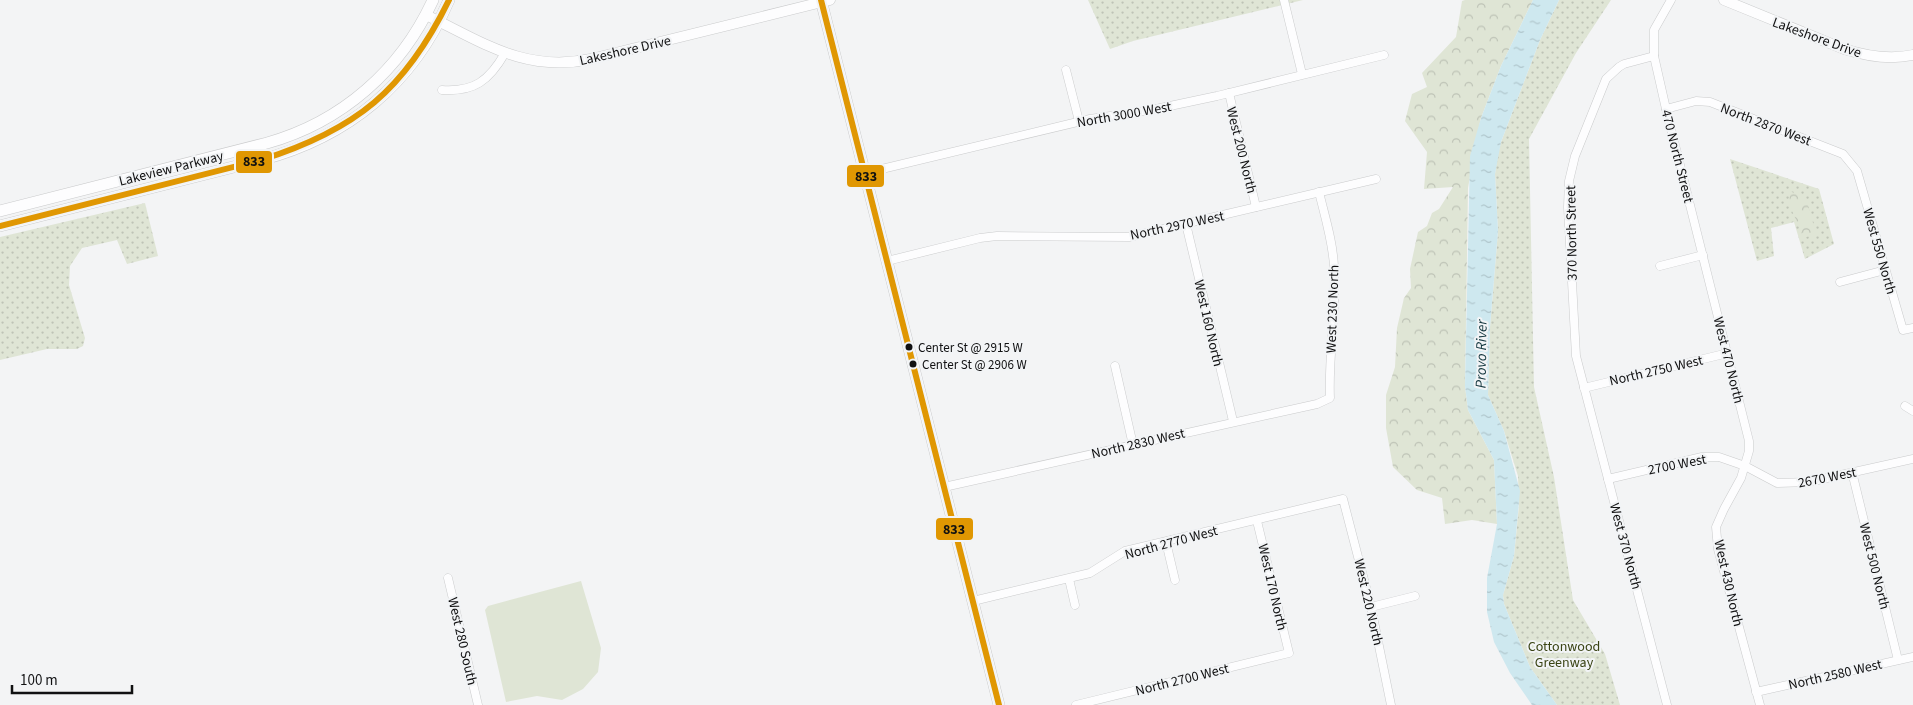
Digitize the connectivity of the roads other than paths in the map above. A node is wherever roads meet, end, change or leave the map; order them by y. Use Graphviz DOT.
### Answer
graph roads {
  1 [pos="433,0"];
  2 [pos="449,0"];
  3 [pos="1284,0"];
  4 [pos="1671,0"];
  5 [pos="1724,0"];
  6 [pos="824,1"];
  7 [pos="426,15"];
  8 [pos="439,21"];
  9 [pos="505,53"];
  10 [pos="1384,54"];
  11 [pos="1654,56"];
  12 [pos="1913,56"];
  13 [pos="1066,70"];
  14 [pos="1302,74"];
  15 [pos="442,90"];
  16 [pos="1229,93"];
  17 [pos="1666,109"];
  18 [pos="1079,121"];
  19 [pos="1857,171"];
  20 [pos="865,173"];
  21 [pos="1376,179"];
  22 [pos="1319,192"];
  23 [pos="1256,207"];
  24 [pos="0,211"];
  25 [pos="1186,224"];
  26 [pos="0,226"];
  27 [pos="1703,255"];
  28 [pos="887,260"];
  29 [pos="1660,266"];
  30 [pos="1885,270"];
  31 [pos="1840,282"];
  32 [pos="1913,328"];
  33 [pos="1728,353"];
  34 [pos="1115,366"];
  35 [pos="1584,388"];
  36 [pos="1330,398"];
  37 [pos="1905,406"];
  38 [pos="1913,411"];
  39 [pos="1233,421"];
  40 [pos="1133,445"];
  41 [pos="1913,459"];
  42 [pos="1745,466"];
  43 [pos="1852,472"];
  44 [pos="1608,479"];
  45 [pos="944,487"];
  46 [pos="1344,499"];
  47 [pos="1257,520"];
  48 [pos="1166,542"];
  49 [pos="448,578"];
  50 [pos="1069,579"];
  51 [pos="1175,580"];
  52 [pos="1415,596"];
  53 [pos="973,601"];
  54 [pos="1075,605"];
  55 [pos="1371,607"];
  56 [pos="1289,653"];
  57 [pos="1913,657"];
  58 [pos="1898,660"];
  59 [pos="1756,692"];
  60 [pos="478,705"];
  61 [pos="999,705"];
  62 [pos="1076,705"];
  63 [pos="1391,705"];
  64 [pos="1667,705"];
  65 [pos="1760,705"];
  1 -- 7 [label="main road, Lakeview Parkway"];
  2 -- 8 [label="main road, Lakeview Parkway"];
  3 -- 14 [label="street"];
  4 -- 11 [label="street"];
  5 -- 12 [label="street, Lakeshore Drive"];
  6 -- 9 [label="street, Lakeshore Drive"];
  6 -- 20 [label="main road"];
  7 -- 8 [label="street, Lakeshore Drive"];
  7 -- 24 [label="main road, Lakeview Parkway"];
  8 -- 9 [label="street, Lakeshore Drive"];
  8 -- 26 [label="main road, Lakeview Parkway"];
  9 -- 15 [label="street"];
  10 -- 14 [label="street, North 3000 West"];
  11 -- 17 [label="street, 470 North Street"];
  11 -- 35 [label="street, 370 North Street"];
  13 -- 18 [label="street"];
  14 -- 16 [label="street, North 3000 West"];
  16 -- 18 [label="street, North 3000 West"];
  16 -- 23 [label="street, West 200 North"];
  17 -- 19 [label="street, North 2870 West"];
  17 -- 27 [label="street, 470 North Street"];
  18 -- 20 [label="street, North 3000 West"];
  19 -- 30 [label="street, West 550 North"];
  20 -- 28 [label="main road"];
  21 -- 22 [label="street, North 2970 West"];
  22 -- 23 [label="street, North 2970 West"];
  22 -- 36 [label="street, West 230 North"];
  23 -- 25 [label="street, North 2970 West"];
  25 -- 28 [label="street, North 2970 West"];
  25 -- 39 [label="street, West 160 North"];
  27 -- 29 [label="street"];
  27 -- 33 [label="street, West 470 North"];
  28 -- 45 [label="main road"];
  30 -- 31 [label="street"];
  30 -- 32 [label="street, West 550 North"];
  33 -- 35 [label="street, North 2750 West"];
  33 -- 42 [label="street, West 470 North"];
  34 -- 40 [label="street"];
  35 -- 44 [label="street, West 370 North"];
  36 -- 39 [label="street, North 2830 West"];
  37 -- 38 [label="street"];
  39 -- 40 [label="street, North 2830 West"];
  40 -- 45 [label="street, North 2830 West"];
  41 -- 43 [label="street, 2670 West"];
  42 -- 43 [label="street, 2670 West"];
  42 -- 44 [label="street, 2700 West"];
  42 -- 59 [label="street, West 430 North"];
  43 -- 58 [label="street, West 500 North"];
  44 -- 64 [label="street, West 370 North"];
  45 -- 53 [label="main road"];
  46 -- 47 [label="street, North 2770 West"];
  46 -- 55 [label="street, West 220 North"];
  47 -- 48 [label="street, North 2770 West"];
  47 -- 56 [label="street, West 170 North"];
  48 -- 50 [label="street, North 2770 West"];
  48 -- 51 [label="street"];
  49 -- 60 [label="street, West 280 South"];
  50 -- 53 [label="street, North 2770 West"];
  50 -- 54 [label="street"];
  52 -- 55 [label="street"];
  53 -- 61 [label="main road"];
  55 -- 63 [label="street, West 220 North"];
  56 -- 62 [label="street, North 2700 West"];
  57 -- 58 [label="street, North 2580 West"];
  58 -- 59 [label="street, North 2580 West"];
  59 -- 65 [label="street, West 430 North"];
}
